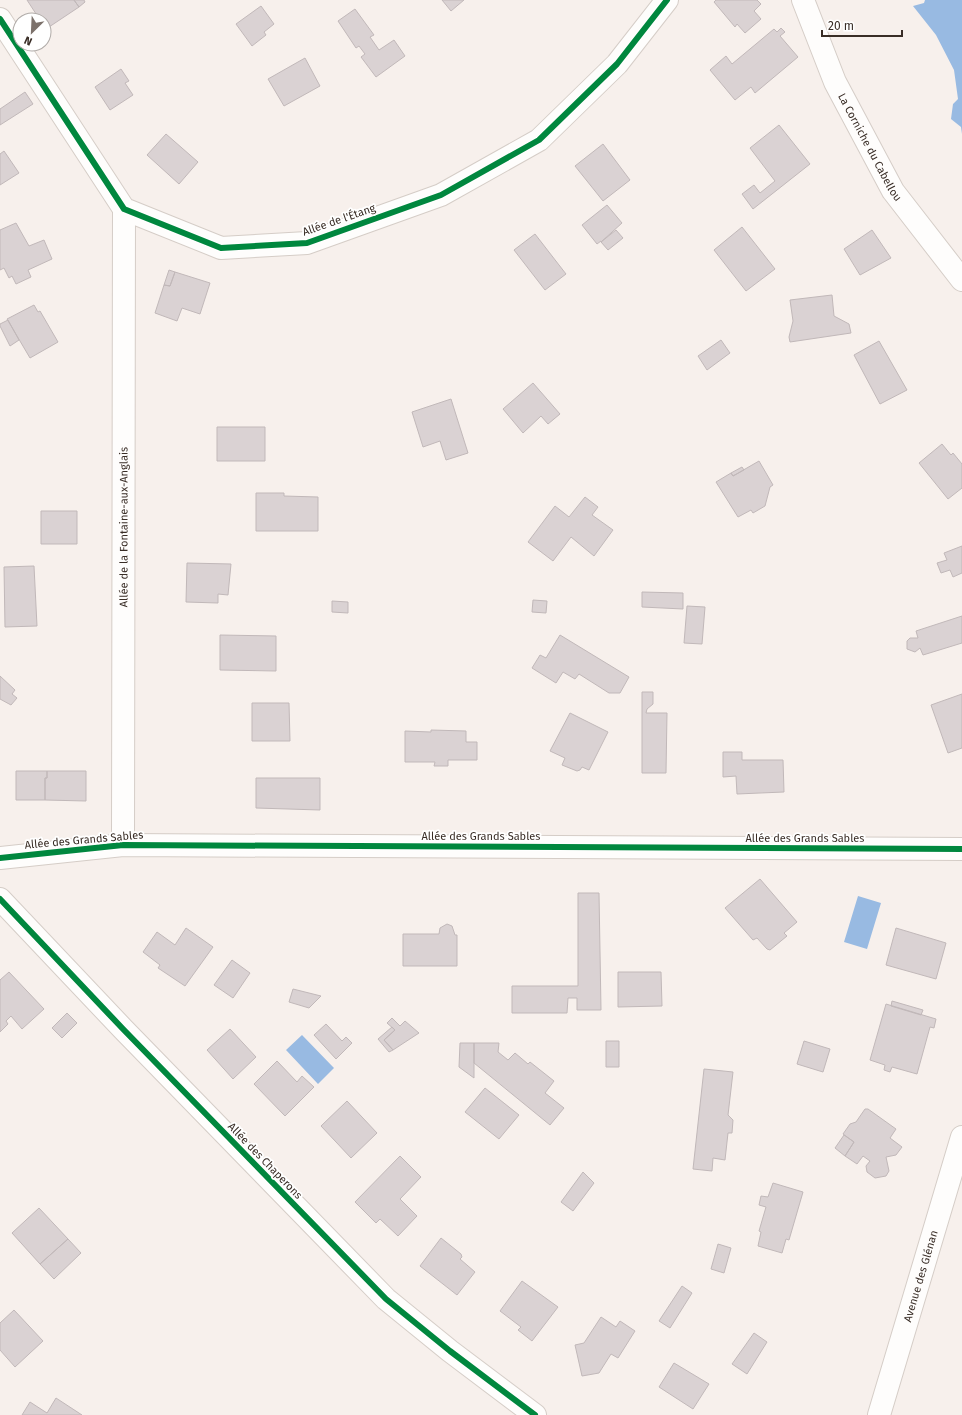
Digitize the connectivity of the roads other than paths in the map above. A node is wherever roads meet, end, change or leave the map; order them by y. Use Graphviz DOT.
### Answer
graph roads {
  1 [pos="667,0"];
  2 [pos="803,0"];
  3 [pos="0,19"];
  4 [pos="124,209"];
  5 [pos="962,280"];
  6 [pos="123,845"];
  7 [pos="962,848"];
  8 [pos="0,858"];
  9 [pos="0,899"];
  10 [pos="962,1137"];
  11 [pos="535,1415"];
  12 [pos="879,1415"];
  1 -- 4 [label="street, Allée de l'Étang"];
  2 -- 5 [label="street, La Corniche du Cabellou"];
  3 -- 4 [label="street"];
  4 -- 6 [label="street, Allée de la Fontaine-aux-Anglais"];
  6 -- 7 [label="street, Allée des Grands Sables"];
  6 -- 8 [label="street, Allée des Grands Sables"];
  9 -- 11 [label="street, Allée des Chaperons"];
  10 -- 12 [label="street, Avenue des Glénan"];
}
